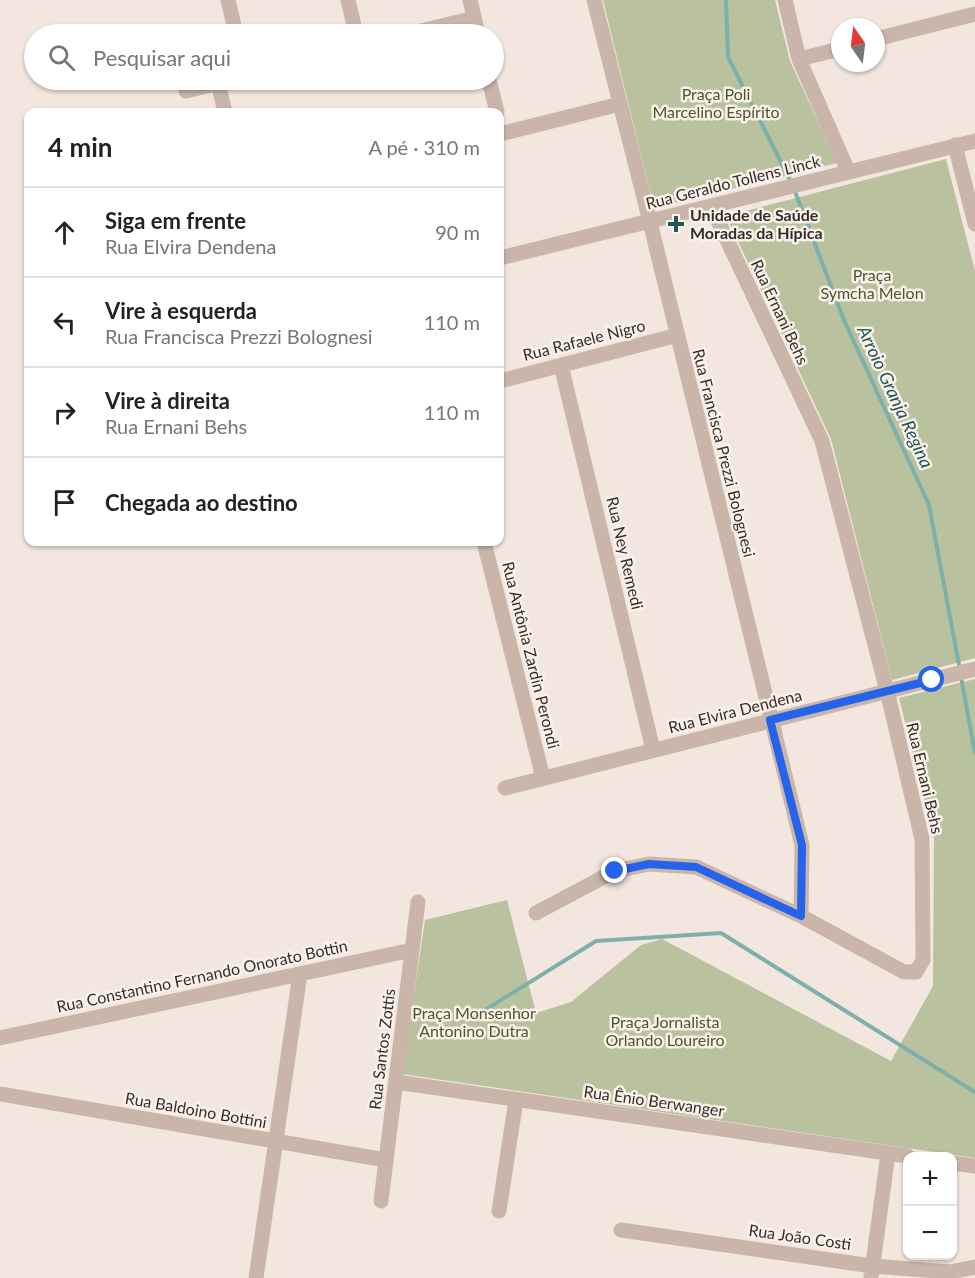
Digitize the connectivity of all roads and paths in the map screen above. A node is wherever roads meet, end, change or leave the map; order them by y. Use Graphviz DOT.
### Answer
graph roads {
  1 [pos="228,0"];
  2 [pos="348,0"];
  3 [pos="470,0"];
  4 [pos="594,0"];
  5 [pos="785,0"];
  6 [pos="975,14"];
  7 [pos="474,18"];
  8 [pos="234,24"];
  9 [pos="354,24"];
  10 [pos="450,24"];
  11 [pos="476,24"];
  12 [pos="885,37"];
  13 [pos="831,50"];
  14 [pos="799,59"];
  15 [pos="190,90"];
  16 [pos="225,90"];
  17 [pos="492,90"];
  18 [pos="186,91"];
  19 [pos="620,104"];
  20 [pos="225,108"];
  21 [pos="496,108"];
  22 [pos="504,128"];
  23 [pos="975,141"];
  24 [pos="955,145"];
  25 [pos="848,171"];
  26 [pos="711,206"];
  27 [pos="650,222"];
  28 [pos="975,224"];
  29 [pos="504,257"];
  30 [pos="678,335"];
  31 [pos="561,365"];
  32 [pos="504,380"];
  33 [pos="485,546"];
  34 [pos="975,669"];
  35 [pos="887,692"];
  36 [pos="770,720"];
  37 [pos="653,750"];
  38 [pos="543,778"];
  39 [pos="505,788"];
  40 [pos="418,902"];
  41 [pos="536,913"];
  42 [pos="801,916"];
  43 [pos="412,950"];
  44 [pos="300,974"];
  45 [pos="0,1038"];
  46 [pos="396,1082"];
  47 [pos="0,1094"];
  48 [pos="516,1100"];
  49 [pos="275,1142"];
  50 [pos="888,1154"];
  51 [pos="903,1156"];
  52 [pos="386,1160"];
  53 [pos="957,1164"];
  54 [pos="975,1166"];
  55 [pos="381,1201"];
  56 [pos="499,1211"];
  57 [pos="621,1230"];
  58 [pos="975,1267"];
  59 [pos="871,1272"];
  60 [pos="256,1278"];
  1 -- 8 [label="street"];
  2 -- 9 [label="street"];
  3 -- 7 [label="street"];
  4 -- 19 [label="street, Rua Francisca Prezzi Bolognesi"];
  5 -- 14 [label="street"];
  6 -- 12 [label="street"];
  7 -- 10 [label="street"];
  7 -- 11 [label="street"];
  13 -- 14 [label="street"];
  14 -- 25 [label="street"];
  15 -- 18 [label="street"];
  16 -- 20 [label="street"];
  17 -- 21 [label="street"];
  19 -- 22 [label="street"];
  19 -- 27 [label="street, Rua Francisca Prezzi Bolognesi"];
  23 -- 24 [label="street, Rua Geraldo Tollens Linck"];
  24 -- 25 [label="street, Rua Geraldo Tollens Linck"];
  24 -- 28 [label="street"];
  25 -- 26 [label="street, Rua Geraldo Tollens Linck"];
  26 -- 27 [label="street, Rua Geraldo Tollens Linck"];
  26 -- 35 [label="street, Rua Ernani Behs"];
  27 -- 29 [label="street, Rua Geraldo Tollens Linck"];
  27 -- 30 [label="street, Rua Francisca Prezzi Bolognesi"];
  30 -- 31 [label="street, Rua Rafaele Nigro"];
  30 -- 36 [label="street, Rua Francisca Prezzi Bolognesi"];
  31 -- 32 [label="street, Rua Rafaele Nigro"];
  31 -- 37 [label="street, Rua Ney Remedi"];
  33 -- 38 [label="street, Rua Antônia Zardin Perondi"];
  34 -- 35 [label="street, Rua Elvira Dendena"];
  35 -- 36 [label="street, Rua Elvira Dendena"];
  35 -- 42 [label="street, Rua Ernani Behs"];
  36 -- 37 [label="street, Rua Elvira Dendena"];
  36 -- 42 [label="street, Rua Francisca Prezzi Bolognesi"];
  37 -- 38 [label="street, Rua Elvira Dendena"];
  38 -- 39 [label="street, Rua Elvira Dendena"];
  40 -- 43 [label="street, Rua Santos Zottis"];
  41 -- 42 [label="street, Rua Ernani Behs"];
  43 -- 44 [label="street, Rua Constantino Fernando Onorato Bottin"];
  43 -- 46 [label="street, Rua Santos Zottis"];
  44 -- 45 [label="street, Rua Constantino Fernando Onorato Bottin"];
  44 -- 49 [label="street"];
  46 -- 48 [label="street, Rua Ênio Berwanger"];
  46 -- 52 [label="street, Rua Santos Zottis"];
  47 -- 49 [label="street, Rua Baldoino Bottini"];
  48 -- 50 [label="street, Rua Ênio Berwanger"];
  48 -- 56 [label="street"];
  49 -- 52 [label="street, Rua Baldoino Bottini"];
  49 -- 60 [label="street"];
  50 -- 51 [label="street, Rua Ênio Berwanger"];
  50 -- 59 [label="street"];
  52 -- 55 [label="street, Rua Santos Zottis"];
  53 -- 54 [label="street"];
  57 -- 59 [label="street, Rua João Costi"];
  58 -- 59 [label="street, Rua João Costi"];
}
